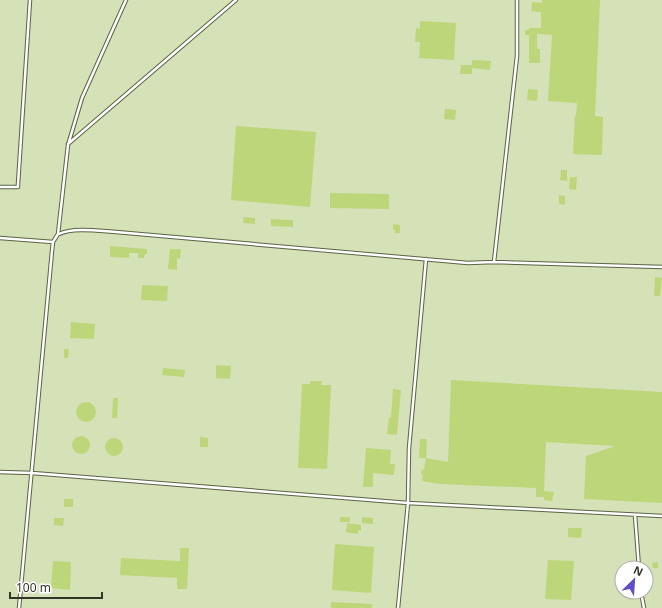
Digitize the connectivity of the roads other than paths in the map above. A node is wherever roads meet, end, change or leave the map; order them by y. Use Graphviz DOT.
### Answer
graph roads {
  1 [pos="30,0"];
  2 [pos="126,0"];
  3 [pos="236,0"];
  4 [pos="517,0"];
  5 [pos="68,145"];
  6 [pos="0,187"];
  7 [pos="58,234"];
  8 [pos="0,238"];
  9 [pos="53,242"];
  10 [pos="426,259"];
  11 [pos="494,262"];
  12 [pos="662,268"];
  13 [pos="0,472"];
  14 [pos="32,473"];
  15 [pos="408,503"];
  16 [pos="634,515"];
  17 [pos="662,516"];
  18 [pos="638,560"];
  19 [pos="19,608"];
  20 [pos="398,608"];
  1 -- 6 [label="lane"];
  2 -- 5 [label="lane"];
  3 -- 5 [label="lane"];
  4 -- 11 [label="lane"];
  5 -- 7 [label="lane"];
  7 -- 9 [label="lane"];
  7 -- 10 [label="lane"];
  8 -- 9 [label="lane"];
  9 -- 14 [label="lane"];
  10 -- 11 [label="lane"];
  10 -- 15 [label="lane"];
  11 -- 12 [label="lane"];
  13 -- 14 [label="lane"];
  14 -- 15 [label="lane"];
  14 -- 19 [label="lane"];
  15 -- 16 [label="lane"];
  15 -- 20 [label="lane"];
  16 -- 17 [label="lane"];
  16 -- 18 [label="lane"];
}
